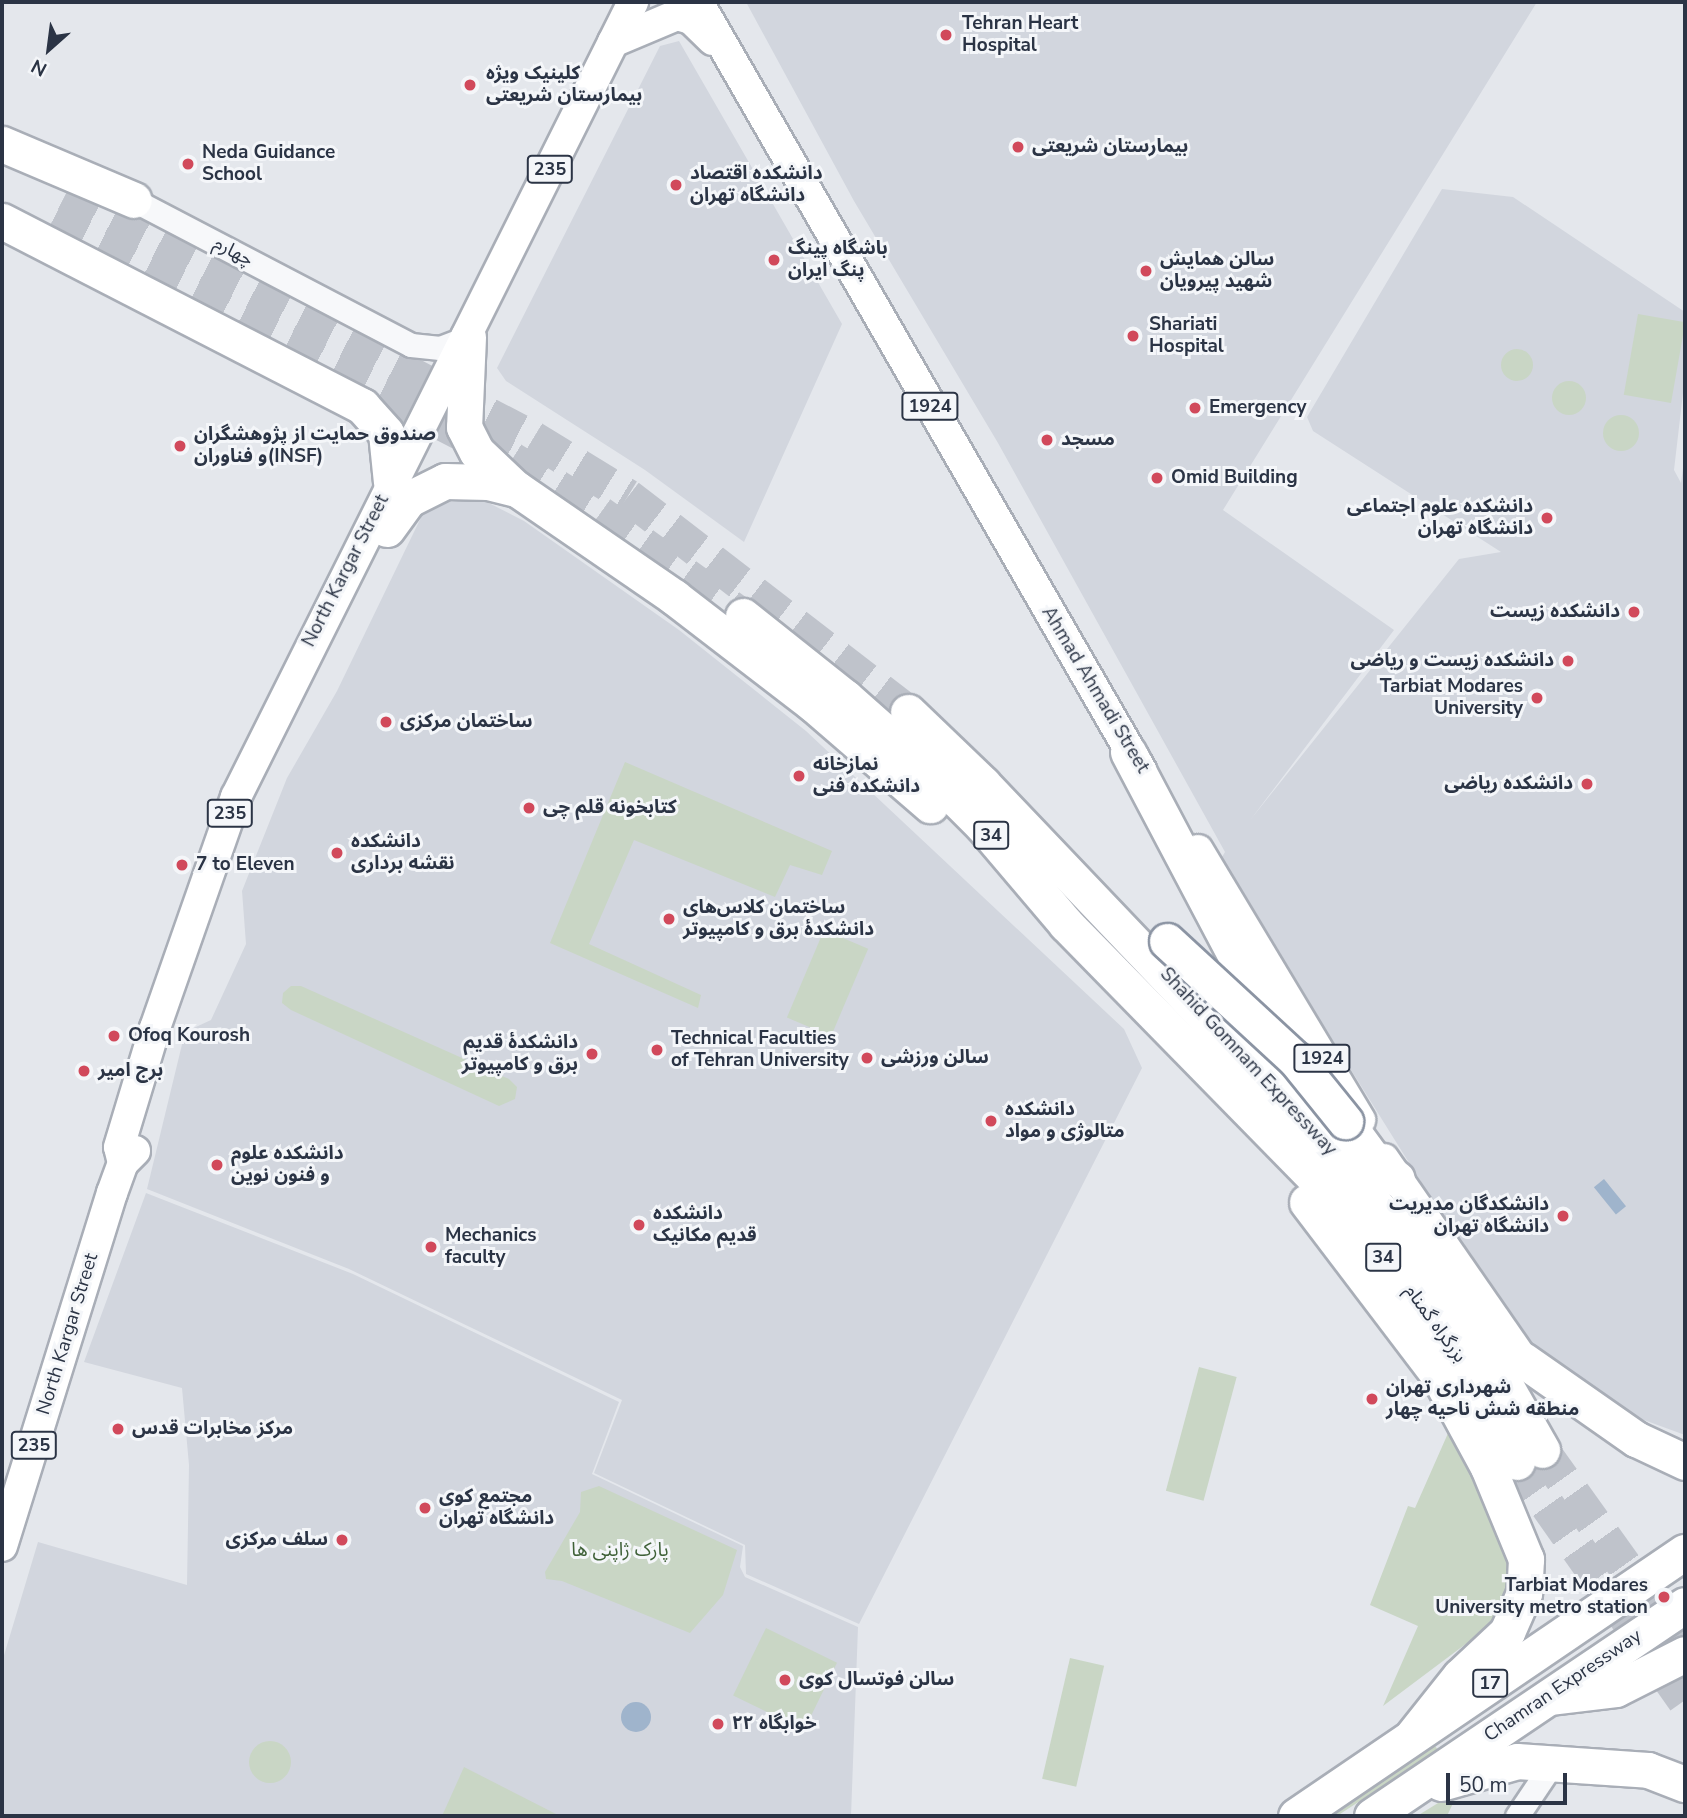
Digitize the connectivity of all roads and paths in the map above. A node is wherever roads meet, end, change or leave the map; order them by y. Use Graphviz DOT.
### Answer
graph roads {
  1 [pos="633,2"];
  2 [pos="698,2"];
  3 [pos="716,2"];
  4 [pos="613,42"];
  5 [pos="733,61"];
  6 [pos="2,130"];
  7 [pos="2,144"];
  8 [pos="2,159"];
  9 [pos="2,196"];
  10 [pos="134,200"];
  11 [pos="2,221"];
  12 [pos="468,337"];
  13 [pos="391,482"];
  14 [pos="517,489"];
  15 [pos="387,529"];
  16 [pos="743,616"];
  17 [pos="1128,752"];
  18 [pos="1066,924"];
  19 [pos="174,1000"];
  20 [pos="1336,1133"];
  21 [pos="1396,1179"];
  22 [pos="1523,1360"];
  23 [pos="1516,1460"];
  24 [pos="1685,1462"];
  25 [pos="2,1546"];
  26 [pos="1685,1552"];
  27 [pos="1685,1605"];
  28 [pos="1685,1654"];
  29 [pos="1544,1698"];
  30 [pos="1413,1735"];
  31 [pos="1552,1764"];
  32 [pos="1681,1779"];
  33 [pos="1385,1808"];
  34 [pos="1518,1815"];
  35 [pos="1296,1816"];
  1 -- 4 [label="main road, North Kargar Street / 235"];
  2 -- 5 [label="main road, Ahmad Ahmadi Street / 1924"];
  3 -- 5 [label="main road"];
  4 -- 5 [label="main road"];
  4 -- 12 [label="main road, North Kargar Street / 235"];
  5 -- 17 [label="main road, Ahmad Ahmadi Street / 1924"];
  6 -- 10 [label="street, چهارم"];
  7 -- 10 [label="highway"];
  8 -- 9 [label="highway"];
  10 -- 12 [label="street, چهارم"];
  11 -- 13 [label="highway"];
  12 -- 13 [label="main road, North Kargar Street / 235"];
  12 -- 14 [label="highway"];
  13 -- 19 [label="main road, North Kargar Street / 235"];
  14 -- 15 [label="highway"];
  14 -- 18 [label="highway"];
  15 -- 19 [label="main road, North Kargar Street / 235"];
  16 -- 18 [label="highway, Shahid Gomnam Expressway / 34"];
  17 -- 20 [label="highway"];
  17 -- 21 [label="main road, Ahmad Ahmadi Street / 1924"];
  18 -- 23 [label="highway, Shahid Gomnam Expressway / 34"];
  19 -- 25 [label="main road, North Kargar Street / 235"];
  20 -- 20 [label="highway, Shahid Gomnam Expressway / 34, bridge"];
  20 -- 21 [label="highway"];
  20 -- 23 [label="highway, Shahid Gomnam Expressway / 34"];
  21 -- 22 [label="main road, Ahmad Ahmadi Street / 1924"];
  22 -- 23 [label="highway"];
  22 -- 24 [label="highway"];
  23 -- 30 [label="highway"];
  26 -- 30 [label="highway, 17"];
  27 -- 29 [label="highway, Chamran Expressway / 17"];
  28 -- 29 [label="highway"];
  29 -- 33 [label="highway, Chamran Expressway / 17"];
  30 -- 35 [label="highway, 17"];
  31 -- 32 [label="highway"];
  31 -- 33 [label="highway"];
  31 -- 34 [label="street"];
}
